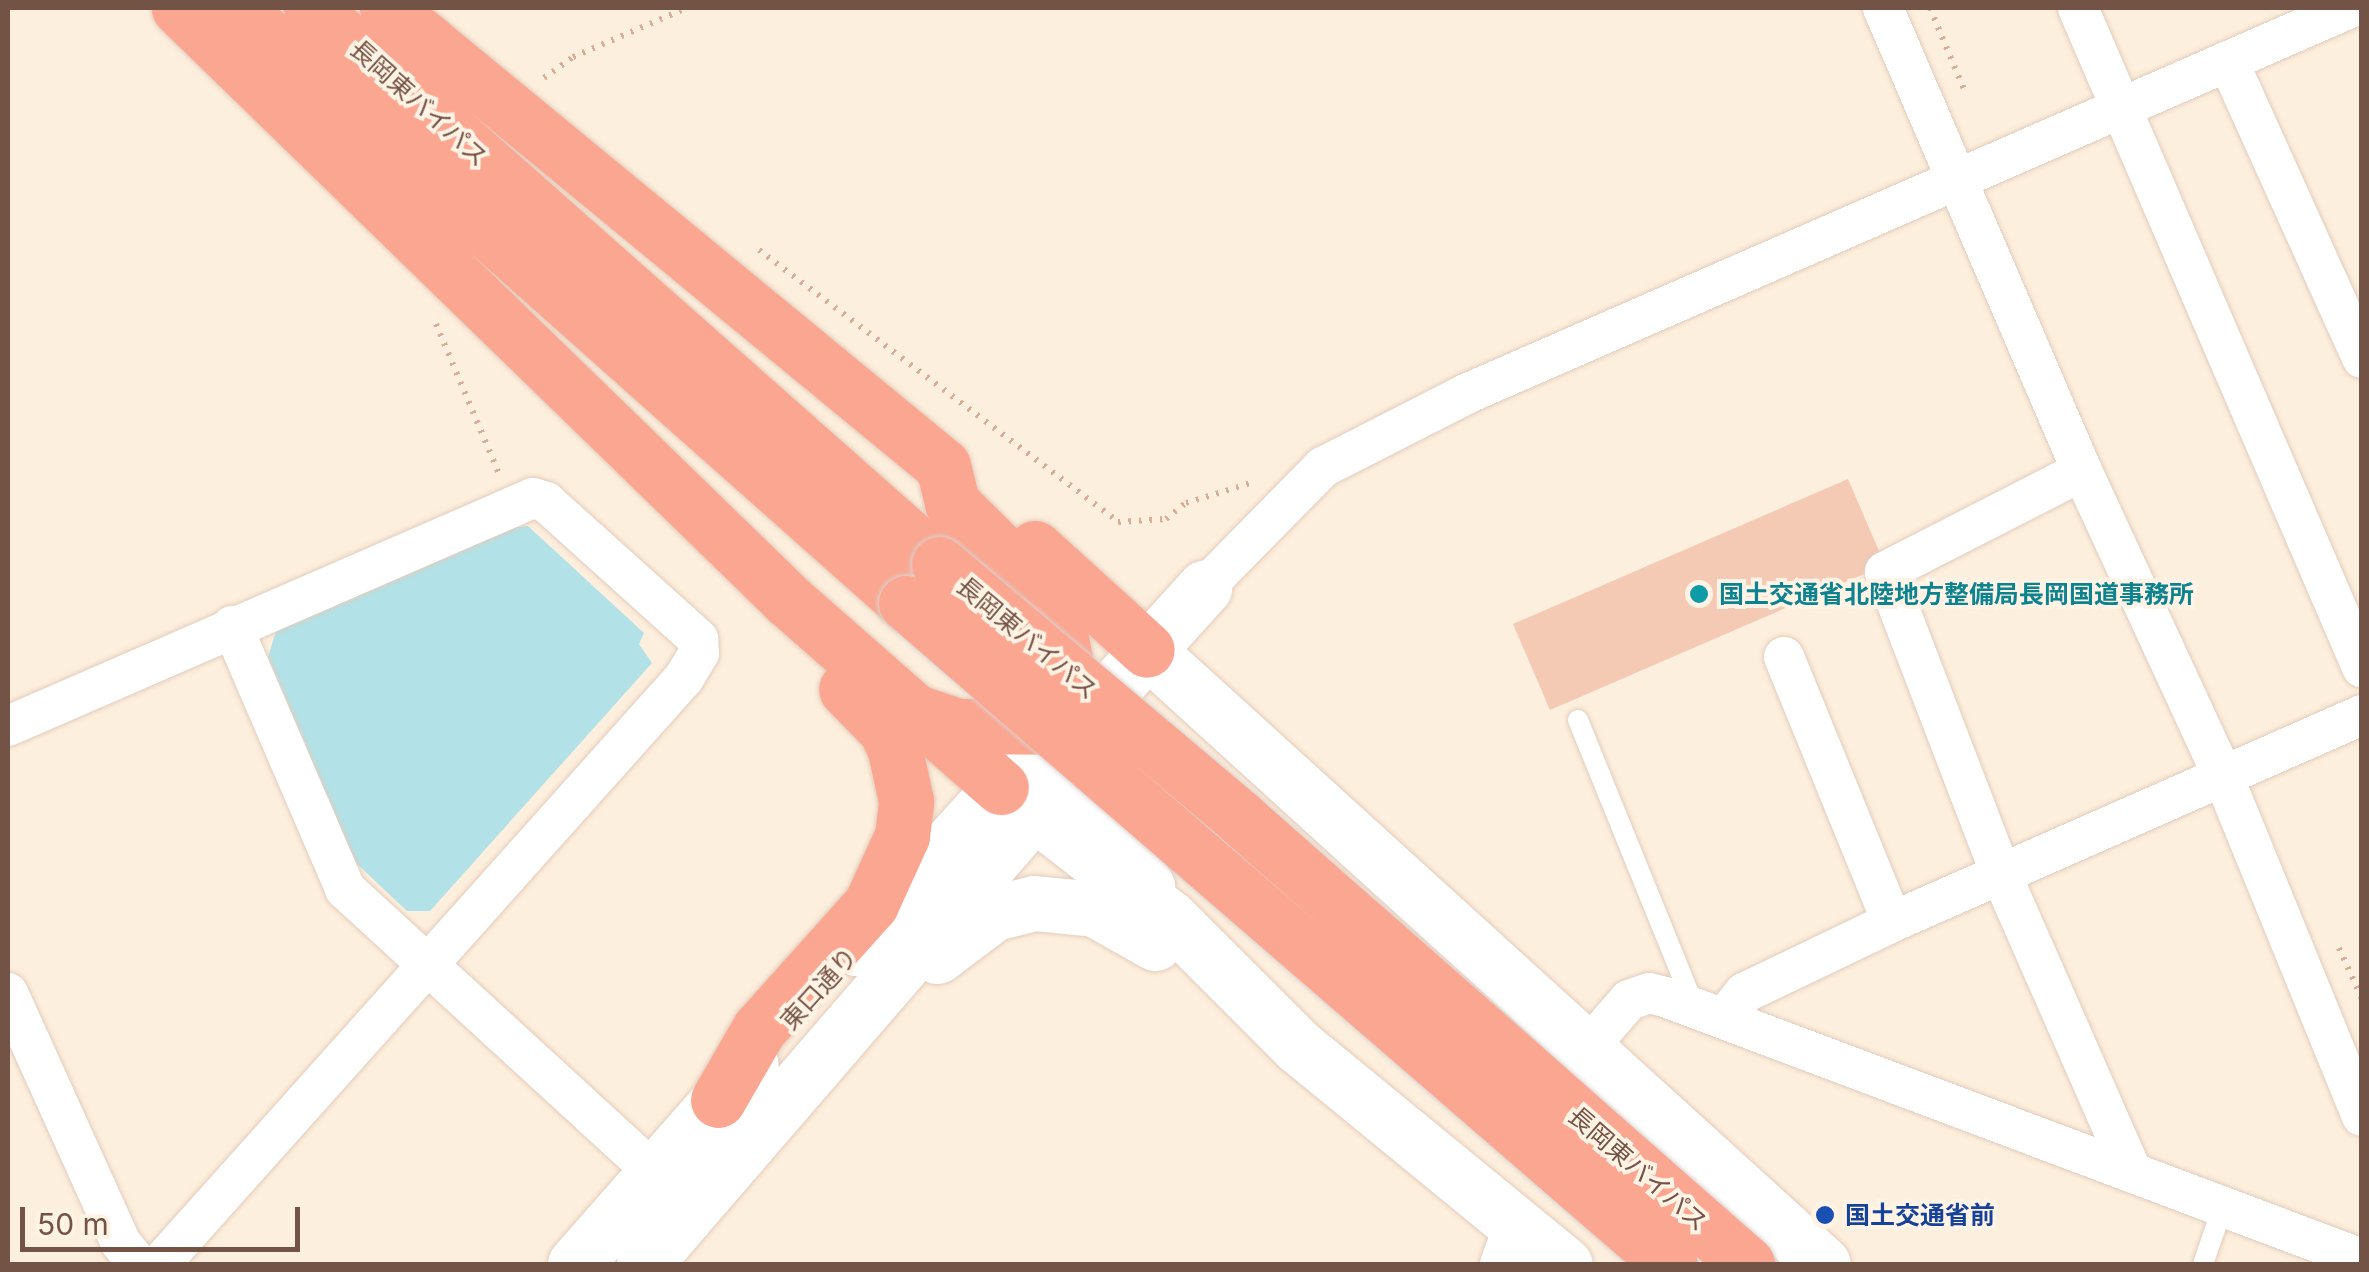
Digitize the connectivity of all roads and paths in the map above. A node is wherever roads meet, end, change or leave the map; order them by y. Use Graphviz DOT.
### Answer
graph roads {
  1 [pos="179,8"];
  2 [pos="236,8"];
  3 [pos="311,8"];
  4 [pos="387,8"];
  5 [pos="686,8"];
  6 [pos="1884,8"];
  7 [pos="1930,8"];
  8 [pos="2078,8"];
  9 [pos="2328,12"];
  10 [pos="2228,60"];
  11 [pos="554,94"];
  12 [pos="1972,107"];
  13 [pos="2120,107"];
  14 [pos="1960,177"];
  15 [pos="742,237"];
  16 [pos="2362,358"];
  17 [pos="943,466"];
  18 [pos="1323,467"];
  19 [pos="2082,471"];
  20 [pos="922,583"];
  21 [pos="1204,588"];
  22 [pos="788,601"];
  23 [pos="232,626"];
  24 [pos="1147,650"];
  25 [pos="1784,657"];
  26 [pos="2362,667"];
  27 [pos="910,710"];
  28 [pos="2362,715"];
  29 [pos="1578,720"];
  30 [pos="8,726"];
  31 [pos="1078,727"];
  32 [pos="1250,746"];
  33 [pos="2222,776"];
  34 [pos="1018,800"];
  35 [pos="2000,874"];
  36 [pos="1170,918"];
  37 [pos="1892,922"];
  38 [pos="429,960"];
  39 [pos="8,994"];
  40 [pos="1709,1012"];
  41 [pos="1298,1048"];
  42 [pos="1584,1052"];
  43 [pos="786,1098"];
  44 [pos="718,1100"];
  45 [pos="2362,1116"];
  46 [pos="655,1173"];
  47 [pos="2132,1173"];
  48 [pos="2222,1208"];
  49 [pos="1508,1244"];
  50 [pos="2362,1259"];
  51 [pos="138,1264"];
  52 [pos="160,1264"];
  53 [pos="575,1264"];
  54 [pos="644,1264"];
  55 [pos="1564,1264"];
  56 [pos="1670,1264"];
  57 [pos="1746,1264"];
  58 [pos="1822,1264"];
  59 [pos="2203,1264"];
  1 -- 22 [label="highway"];
  2 -- 20 [label="highway, 長岡東バイパス"];
  3 -- 20 [label="highway, 長岡東バイパス"];
  4 -- 17 [label="highway"];
  5 -- 11 [label="path"];
  6 -- 14 [label="street"];
  7 -- 12 [label="path"];
  8 -- 13 [label="street"];
  9 -- 10 [label="street"];
  10 -- 13 [label="street"];
  10 -- 16 [label="street"];
  13 -- 14 [label="street"];
  13 -- 26 [label="street"];
  14 -- 18 [label="street"];
  14 -- 19 [label="street"];
  15 -- 18 [label="path"];
  17 -- 24 [label="highway"];
  17 -- 31 [label="highway"];
  18 -- 21 [label="street"];
  19 -- 33 [label="street"];
  19 -- 35 [label="street"];
  20 -- 56 [label="highway, 長岡東バイパス, bridge"];
  20 -- 57 [label="highway, 長岡東バイパス, bridge"];
  21 -- 24 [label="street, 東口通り"];
  22 -- 27 [label="highway"];
  22 -- 44 [label="highway"];
  23 -- 30 [label="street"];
  23 -- 38 [label="street"];
  23 -- 38 [label="street"];
  24 -- 31 [label="street, 東口通り"];
  24 -- 32 [label="street"];
  25 -- 37 [label="street"];
  27 -- 31 [label="highway"];
  27 -- 34 [label="highway"];
  28 -- 33 [label="street"];
  29 -- 40 [label="lane"];
  31 -- 32 [label="street"];
  31 -- 34 [label="street, 東口通り"];
  31 -- 36 [label="street"];
  32 -- 42 [label="street"];
  33 -- 35 [label="street"];
  33 -- 45 [label="street"];
  34 -- 36 [label="street"];
  34 -- 43 [label="street, 東口通り"];
  34 -- 44 [label="street, 東口通り"];
  35 -- 37 [label="street"];
  35 -- 47 [label="street"];
  36 -- 41 [label="street"];
  37 -- 40 [label="street"];
  38 -- 46 [label="street"];
  38 -- 52 [label="street"];
  39 -- 51 [label="street"];
  40 -- 42 [label="street"];
  40 -- 47 [label="street"];
  41 -- 43 [label="street"];
  41 -- 49 [label="street"];
  42 -- 58 [label="street"];
  43 -- 54 [label="street, 東口通り"];
  44 -- 46 [label="street, 東口通り"];
  46 -- 53 [label="street, 東口通り"];
  47 -- 48 [label="street"];
  48 -- 50 [label="street"];
  48 -- 59 [label="lane"];
  49 -- 55 [label="street"];
}
